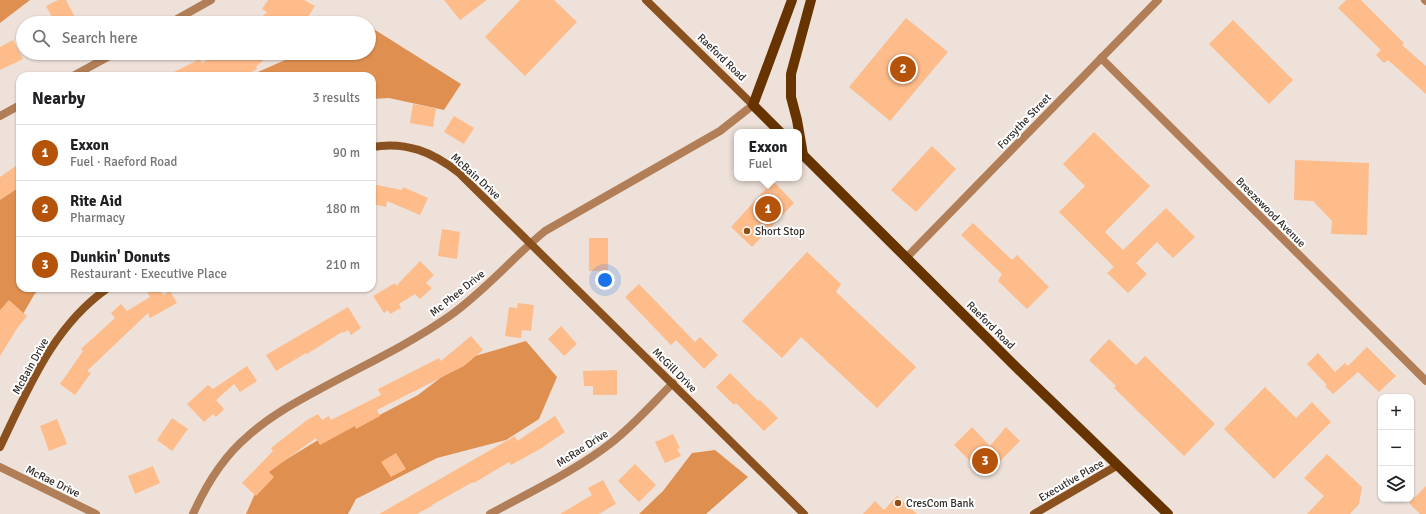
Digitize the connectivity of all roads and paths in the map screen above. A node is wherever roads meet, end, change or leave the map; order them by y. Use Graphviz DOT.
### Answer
graph roads {
  1 [pos="210,0"];
  2 [pos="646,0"];
  3 [pos="792,0"];
  4 [pos="811,0"];
  5 [pos="1158,0"];
  6 [pos="182,16"];
  7 [pos="1101,58"];
  8 [pos="102,60"];
  9 [pos="80,72"];
  10 [pos="753,105"];
  11 [pos="16,107"];
  12 [pos="0,116"];
  13 [pos="777,129"];
  14 [pos="798,129"];
  15 [pos="376,148"];
  16 [pos="802,154"];
  17 [pos="531,243"];
  18 [pos="906,258"];
  19 [pos="103,292"];
  20 [pos="1426,381"];
  21 [pos="673,383"];
  22 [pos="0,447"];
  23 [pos="1118,465"];
  24 [pos="0,467"];
  25 [pos="96,514"];
  26 [pos="193,514"];
  27 [pos="490,514"];
  28 [pos="804,514"];
  29 [pos="1034,514"];
  30 [pos="1168,514"];
  1 -- 6 [label="street"];
  2 -- 10 [label="street, Raeford Road"];
  3 -- 10 [label="main road"];
  4 -- 14 [label="main road"];
  5 -- 7 [label="street, Forsythe Street"];
  7 -- 18 [label="street, Forsythe Street"];
  7 -- 20 [label="street, Breezewood Avenue"];
  8 -- 9 [label="street"];
  10 -- 13 [label="main road, Raeford Road"];
  10 -- 17 [label="street, Mc Phee Drive"];
  11 -- 12 [label="street"];
  15 -- 17 [label="street, McBain Drive"];
  16 -- 18 [label="main road, Raeford Road"];
  17 -- 21 [label="street, McGill Drive"];
  17 -- 26 [label="street, Mc Phee Drive"];
  18 -- 23 [label="main road, Raeford Road"];
  19 -- 22 [label="street, McBain Drive"];
  21 -- 27 [label="street, McRae Drive"];
  21 -- 28 [label="street, McGill Drive"];
  23 -- 29 [label="street, Executive Place"];
  23 -- 30 [label="main road, Raeford Road"];
  24 -- 25 [label="street, McRae Drive"];
}
